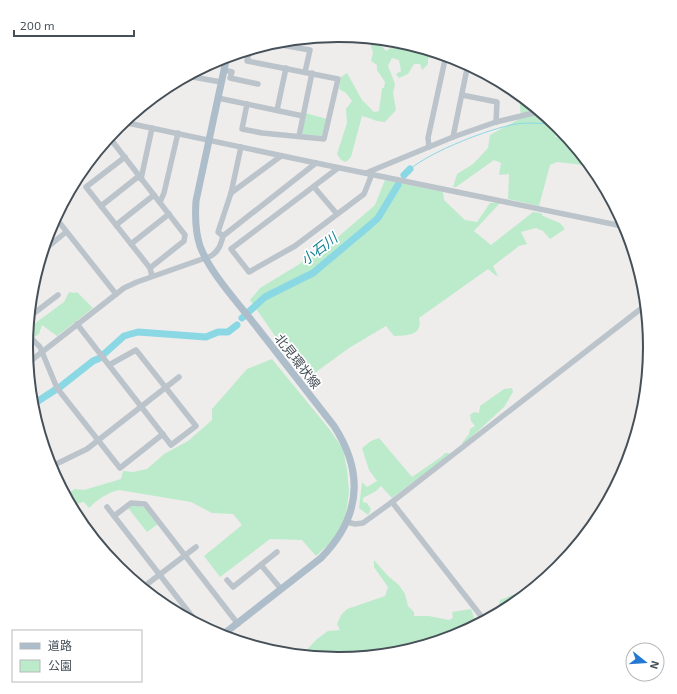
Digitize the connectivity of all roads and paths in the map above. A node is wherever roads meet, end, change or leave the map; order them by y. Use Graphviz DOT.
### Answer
graph roads {
  1 [pos="286,46"];
  2 [pos="248,55"];
  3 [pos="445,61"];
  4 [pos="225,64"];
  5 [pos="286,68"];
  6 [pos="224,70"];
  7 [pos="468,71"];
  8 [pos="305,72"];
  9 [pos="312,73"];
  10 [pos="196,77"];
  11 [pos="221,82"];
  12 [pos="258,84"];
  13 [pos="462,95"];
  14 [pos="218,98"];
  15 [pos="248,104"];
  16 [pos="278,110"];
  17 [pos="534,113"];
  18 [pos="303,116"];
  19 [pos="496,122"];
  20 [pos="130,123"];
  21 [pos="152,128"];
  22 [pos="178,134"];
  23 [pos="299,136"];
  24 [pos="453,137"];
  25 [pos="209,140"];
  26 [pos="112,142"];
  27 [pos="241,147"];
  28 [pos="429,147"];
  29 [pos="281,156"];
  30 [pos="125,158"];
  31 [pos="316,163"];
  32 [pos="338,168"];
  33 [pos="369,174"];
  34 [pos="140,177"];
  35 [pos="314,187"];
  36 [pos="231,193"];
  37 [pos="154,195"];
  38 [pos="160,202"];
  39 [pos="101,206"];
  40 [pos="169,214"];
  41 [pos="337,214"];
  42 [pos="59,223"];
  43 [pos="116,225"];
  44 [pos="619,225"];
  45 [pos="66,232"];
  46 [pos="223,236"];
  47 [pos="51,244"];
  48 [pos="131,244"];
  49 [pos="205,258"];
  50 [pos="150,268"];
  51 [pos="152,276"];
  52 [pos="116,294"];
  53 [pos="58,295"];
  54 [pos="641,309"];
  55 [pos="35,312"];
  56 [pos="77,324"];
  57 [pos="33,340"];
  58 [pos="42,352"];
  59 [pos="34,359"];
  60 [pos="109,365"];
  61 [pos="179,377"];
  62 [pos="165,388"];
  63 [pos="141,407"];
  64 [pos="163,434"];
  65 [pos="99,440"];
  66 [pos="56,464"];
  67 [pos="392,502"];
  68 [pos="107,507"];
  69 [pos="114,516"];
  70 [pos="348,522"];
  71 [pos="196,547"];
  72 [pos="277,552"];
  73 [pos="185,555"];
  74 [pos="261,564"];
  75 [pos="159,575"];
  76 [pos="227,580"];
  77 [pos="147,584"];
  78 [pos="281,590"];
  79 [pos="190,614"];
  80 [pos="482,617"];
  81 [pos="238,624"];
  82 [pos="228,631"];
  1 -- 8 [label="street"];
  2 -- 5 [label="street"];
  3 -- 28 [label="street"];
  4 -- 6 [label="main road, 北見環状線"];
  5 -- 8 [label="street"];
  5 -- 16 [label="street"];
  6 -- 11 [label="main road, 北見環状線"];
  6 -- 12 [label="street"];
  7 -- 13 [label="street"];
  8 -- 9 [label="street"];
  9 -- 18 [label="street"];
  9 -- 23 [label="street"];
  10 -- 11 [label="street"];
  11 -- 14 [label="main road, 北見環状線"];
  13 -- 19 [label="street"];
  13 -- 24 [label="street"];
  14 -- 15 [label="street"];
  14 -- 25 [label="main road, 北見環状線"];
  15 -- 16 [label="street"];
  15 -- 23 [label="street"];
  16 -- 18 [label="street"];
  17 -- 19 [label="street"];
  18 -- 23 [label="street"];
  19 -- 24 [label="street"];
  20 -- 21 [label="street"];
  21 -- 22 [label="street"];
  21 -- 34 [label="street"];
  22 -- 25 [label="street"];
  22 -- 38 [label="street"];
  24 -- 28 [label="street"];
  25 -- 27 [label="street"];
  25 -- 49 [label="main road, 北見環状線"];
  26 -- 30 [label="street"];
  27 -- 29 [label="street"];
  27 -- 36 [label="street"];
  28 -- 33 [label="street"];
  29 -- 31 [label="street"];
  29 -- 36 [label="street"];
  30 -- 34 [label="street"];
  30 -- 39 [label="street"];
  31 -- 32 [label="street"];
  31 -- 46 [label="street"];
  32 -- 33 [label="street"];
  32 -- 35 [label="street"];
  33 -- 41 [label="street"];
  33 -- 44 [label="street"];
  34 -- 37 [label="street"];
  34 -- 39 [label="street"];
  35 -- 41 [label="street"];
  35 -- 41 [label="street"];
  36 -- 46 [label="street"];
  37 -- 38 [label="street"];
  37 -- 43 [label="street"];
  38 -- 40 [label="street"];
  39 -- 43 [label="street"];
  40 -- 48 [label="street"];
  40 -- 50 [label="street"];
  42 -- 45 [label="street"];
  43 -- 48 [label="street"];
  45 -- 47 [label="street"];
  45 -- 52 [label="street"];
  46 -- 49 [label="street"];
  48 -- 50 [label="street"];
  49 -- 51 [label="street"];
  49 -- 70 [label="main road, 北見環状線"];
  50 -- 51 [label="street"];
  51 -- 52 [label="street"];
  52 -- 56 [label="street"];
  53 -- 55 [label="street"];
  54 -- 67 [label="street"];
  56 -- 58 [label="street"];
  56 -- 60 [label="street"];
  57 -- 58 [label="street"];
  58 -- 59 [label="street"];
  58 -- 65 [label="street"];
  60 -- 62 [label="street"];
  60 -- 63 [label="street"];
  61 -- 62 [label="street"];
  62 -- 63 [label="street"];
  62 -- 64 [label="street"];
  63 -- 64 [label="street"];
  63 -- 65 [label="street"];
  64 -- 65 [label="street"];
  65 -- 66 [label="street"];
  67 -- 70 [label="street"];
  67 -- 80 [label="street"];
  68 -- 69 [label="street"];
  69 -- 73 [label="street"];
  69 -- 75 [label="street"];
  70 -- 78 [label="main road, 北見環状線"];
  71 -- 73 [label="street"];
  72 -- 74 [label="street"];
  73 -- 75 [label="street"];
  73 -- 81 [label="street"];
  74 -- 76 [label="street"];
  74 -- 78 [label="street"];
  75 -- 77 [label="street"];
  75 -- 79 [label="street"];
  78 -- 81 [label="main road, 北見環状線"];
  81 -- 82 [label="main road, 北見環状線"];
}
